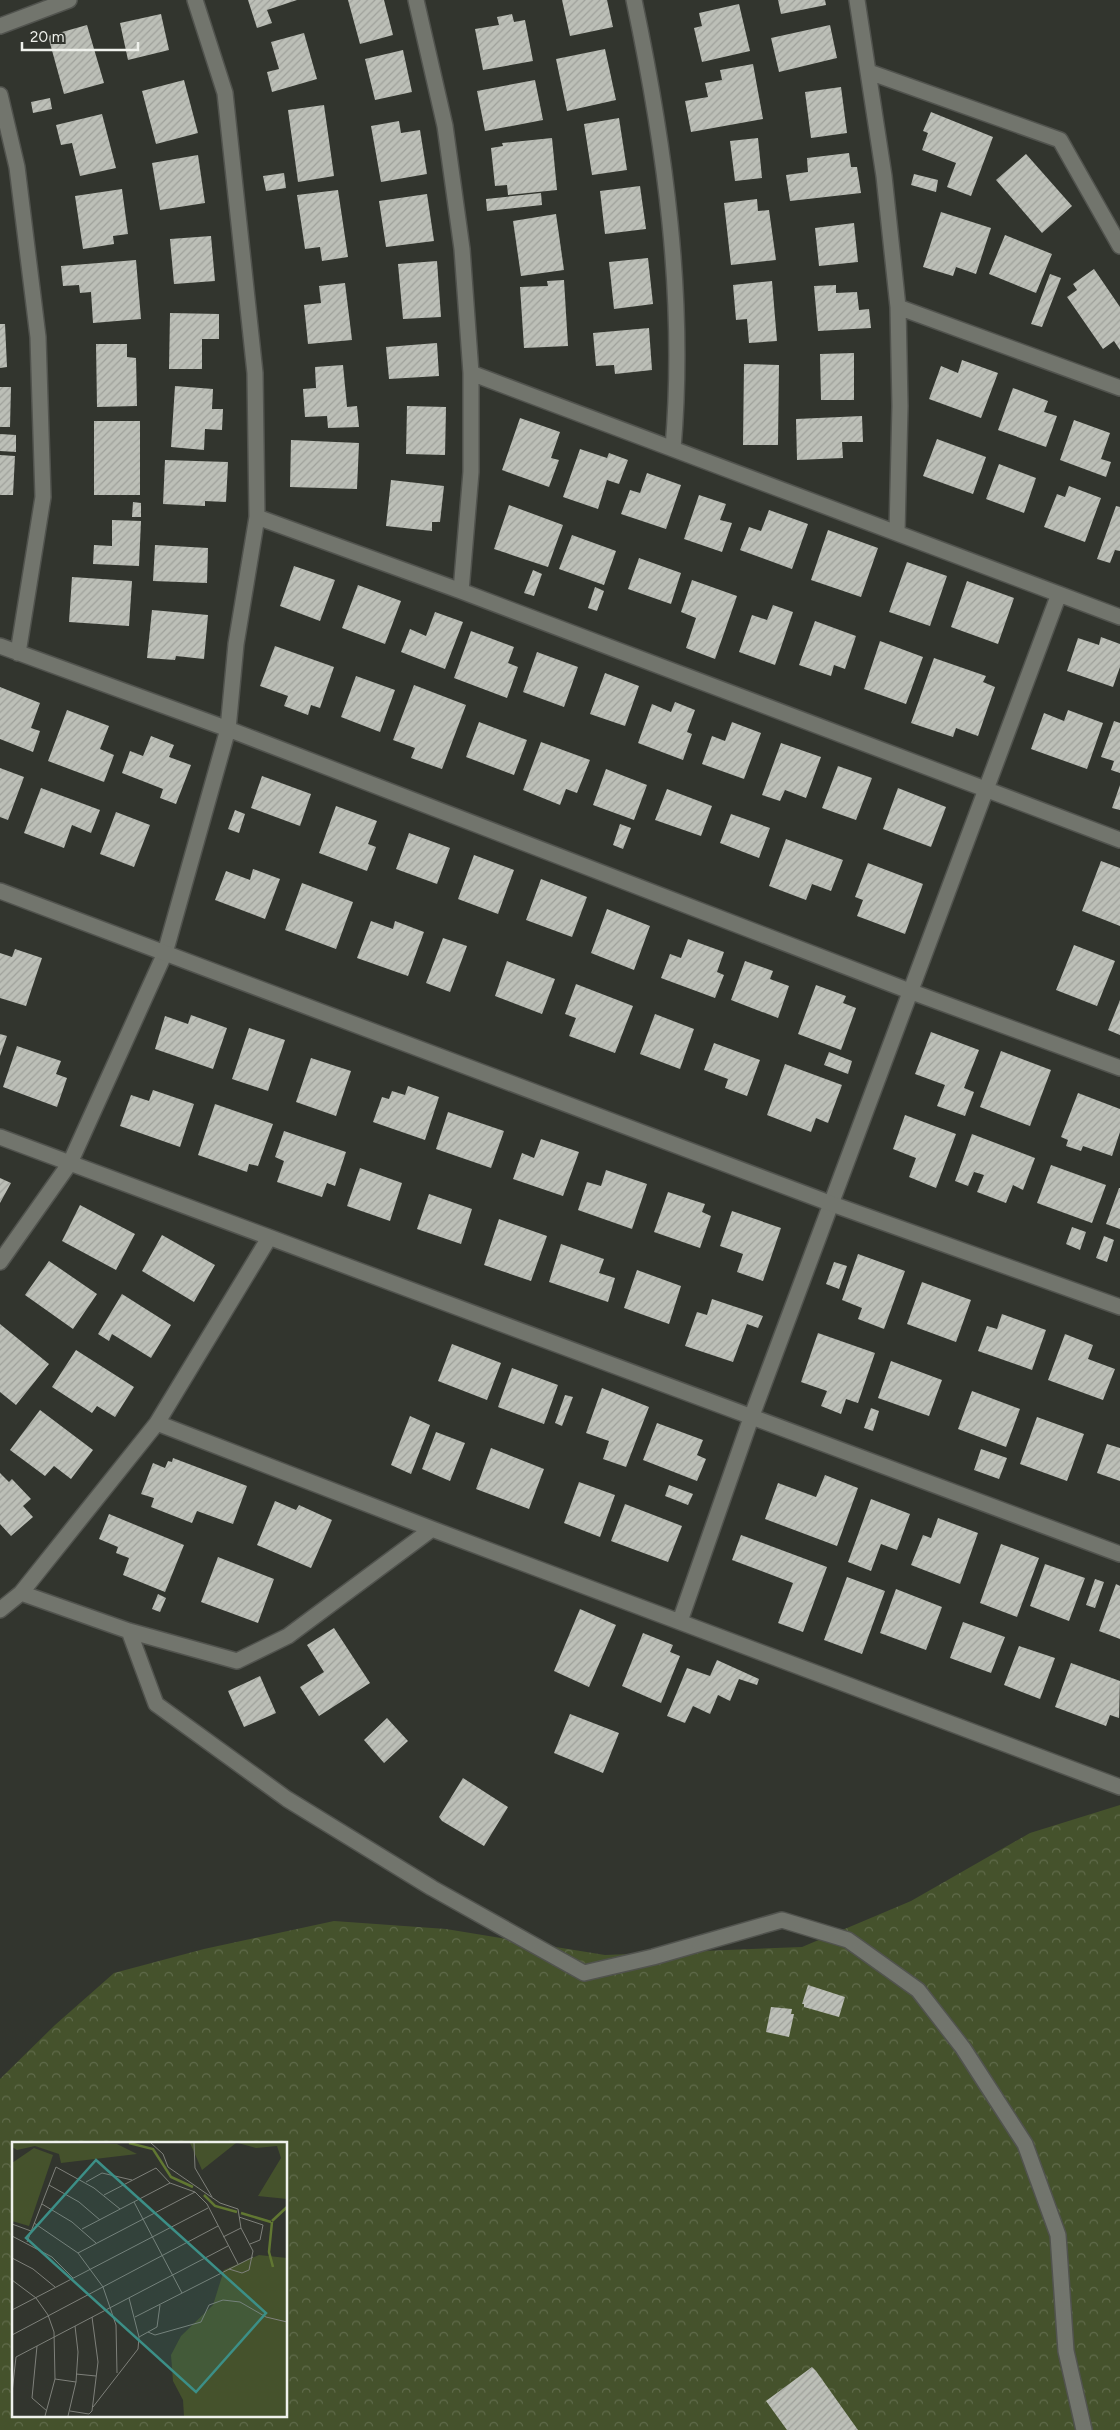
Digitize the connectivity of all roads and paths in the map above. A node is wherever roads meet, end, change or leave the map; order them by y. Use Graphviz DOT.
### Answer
graph roads {
  1 [pos="69,0"];
  2 [pos="195,0"];
  3 [pos="416,0"];
  4 [pos="634,0"];
  5 [pos="857,0"];
  6 [pos="0,26"];
  7 [pos="869,72"];
  8 [pos="0,95"];
  9 [pos="1120,246"];
  10 [pos="898,307"];
  11 [pos="471,373"];
  12 [pos="1120,388"];
  13 [pos="673,448"];
  14 [pos="257,517"];
  15 [pos="897,532"];
  16 [pos="460,591"];
  17 [pos="1059,594"];
  18 [pos="1120,617"];
  19 [pos="0,646"];
  20 [pos="18,653"];
  21 [pos="228,729"];
  22 [pos="987,791"];
  23 [pos="1120,840"];
  24 [pos="0,891"];
  25 [pos="165,953"];
  26 [pos="912,992"];
  27 [pos="1120,1068"];
  28 [pos="0,1137"];
  29 [pos="70,1163"];
  30 [pos="832,1204"];
  31 [pos="269,1238"];
  32 [pos="0,1262"];
  33 [pos="1120,1307"];
  34 [pos="752,1418"];
  35 [pos="157,1423"];
  36 [pos="432,1529"];
  37 [pos="1120,1554"];
  38 [pos="22,1593"];
  39 [pos="0,1610"];
  40 [pos="680,1621"];
  41 [pos="129,1631"];
  42 [pos="1120,1787"];
  43 [pos="1084,2430"];
  1 -- 6 [label="street"];
  2 -- 14 [label="street"];
  3 -- 11 [label="street"];
  4 -- 13 [label="street"];
  5 -- 7 [label="street"];
  7 -- 9 [label="street"];
  7 -- 10 [label="street"];
  8 -- 20 [label="street"];
  10 -- 12 [label="street"];
  10 -- 15 [label="street"];
  11 -- 13 [label="street"];
  11 -- 16 [label="street"];
  13 -- 15 [label="street"];
  14 -- 16 [label="street"];
  14 -- 21 [label="street"];
  15 -- 17 [label="street"];
  16 -- 22 [label="street"];
  17 -- 18 [label="street"];
  17 -- 22 [label="street"];
  19 -- 20 [label="street"];
  20 -- 21 [label="street"];
  21 -- 25 [label="street"];
  21 -- 26 [label="street"];
  22 -- 23 [label="street"];
  22 -- 26 [label="street"];
  24 -- 25 [label="street"];
  25 -- 29 [label="street"];
  25 -- 30 [label="street"];
  26 -- 27 [label="street"];
  26 -- 30 [label="street"];
  28 -- 29 [label="street"];
  29 -- 31 [label="street"];
  29 -- 32 [label="street"];
  30 -- 33 [label="street"];
  30 -- 34 [label="street"];
  31 -- 34 [label="street"];
  31 -- 35 [label="street"];
  34 -- 37 [label="street"];
  34 -- 40 [label="street"];
  35 -- 36 [label="street"];
  35 -- 38 [label="street"];
  36 -- 40 [label="street"];
  36 -- 41 [label="street"];
  38 -- 39 [label="street"];
  38 -- 41 [label="street"];
  40 -- 42 [label="street"];
  41 -- 43 [label="street"];
}
